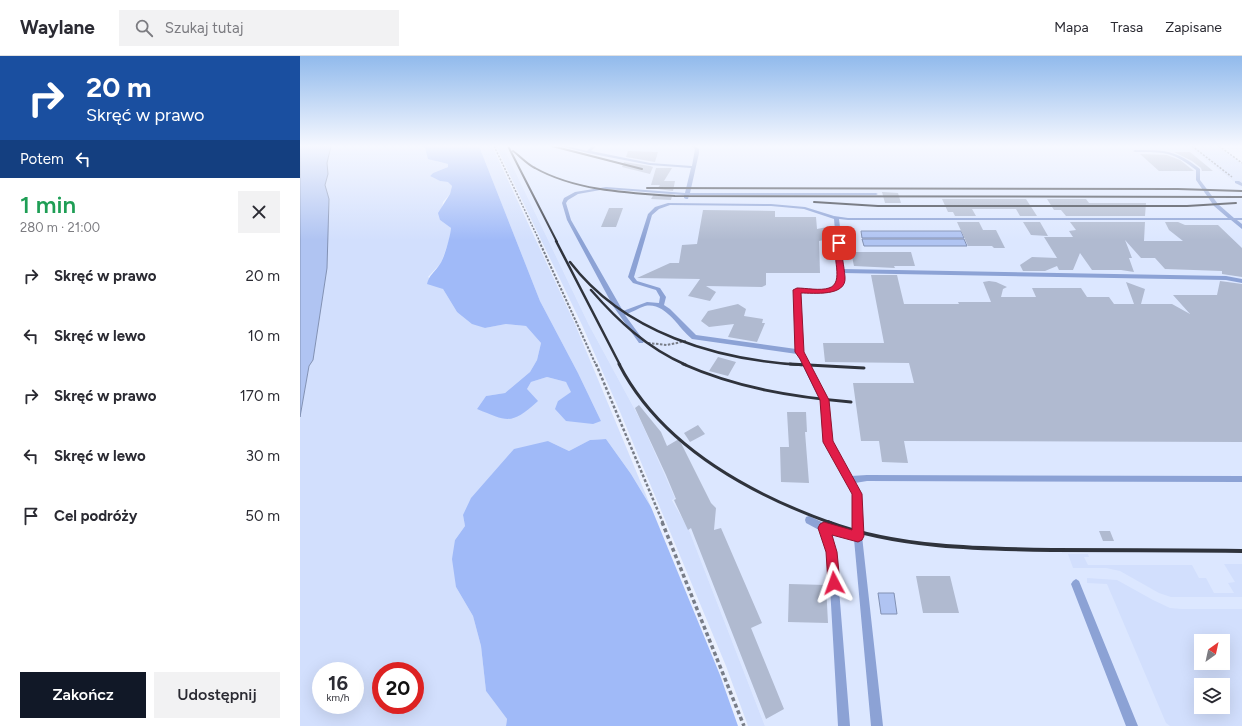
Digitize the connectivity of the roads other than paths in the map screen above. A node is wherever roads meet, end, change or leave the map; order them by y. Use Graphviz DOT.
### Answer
graph roads {
  1 [pos="691,177"];
  2 [pos="1198,177"];
  3 [pos="1237,182"];
  4 [pos="1242,185"];
  5 [pos="686,194"];
  6 [pos="876,194"];
  7 [pos="684,204"];
  8 [pos="836,217"];
  9 [pos="1231,219"];
  10 [pos="1242,219"];
  11 [pos="1242,227"];
  12 [pos="840,271"];
  13 [pos="1242,281"];
  14 [pos="661,306"];
  15 [pos="621,314"];
  16 [pos="641,341"];
  17 [pos="799,352"];
  18 [pos="850,480"];
  19 [pos="1242,480"];
  20 [pos="809,520"];
  21 [pos="824,528"];
  22 [pos="858,536"];
  23 [pos="1076,584"];
  24 [pos="844,726"];
  25 [pos="877,726"];
  26 [pos="1132,726"];
  1 -- 5 [label="lane"];
  2 -- 9 [label="lane"];
  3 -- 4 [label="lane"];
  5 -- 6 [label="lane"];
  5 -- 7 [label="lane"];
  5 -- 15 [label="lane"];
  7 -- 8 [label="lane"];
  7 -- 14 [label="lane"];
  8 -- 9 [label="lane"];
  8 -- 12 [label="lane"];
  9 -- 10 [label="lane"];
  9 -- 11 [label="lane"];
  12 -- 13 [label="lane"];
  12 -- 17 [label="lane"];
  14 -- 15 [label="lane"];
  14 -- 17 [label="lane"];
  15 -- 16 [label="lane"];
  17 -- 18 [label="lane"];
  18 -- 19 [label="lane"];
  18 -- 22 [label="lane"];
  20 -- 21 [label="lane"];
  21 -- 22 [label="lane"];
  21 -- 24 [label="lane"];
  22 -- 25 [label="lane"];
  23 -- 26 [label="lane"];
}
